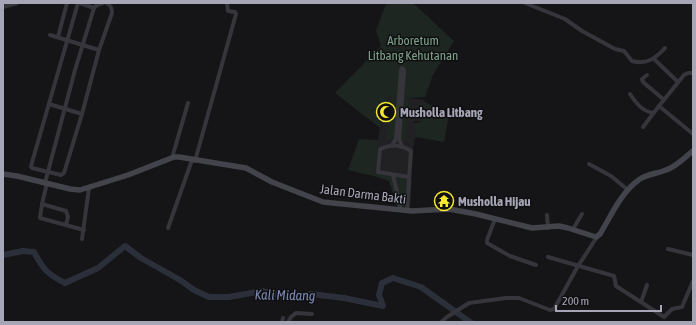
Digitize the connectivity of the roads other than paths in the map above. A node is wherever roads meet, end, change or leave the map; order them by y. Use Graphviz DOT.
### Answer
graph roads {
  1 [pos="17,3"];
  2 [pos="67,3"];
  3 [pos="79,3"];
  4 [pos="104,3"];
  5 [pos="227,3"];
  6 [pos="525,3"];
  7 [pos="3,7"];
  8 [pos="94,8"];
  9 [pos="50,35"];
  10 [pos="58,37"];
  11 [pos="67,40"];
  12 [pos="83,45"];
  13 [pos="665,48"];
  14 [pos="99,50"];
  15 [pos="654,59"];
  16 [pos="693,73"];
  17 [pos="647,75"];
  18 [pos="678,82"];
  19 [pos="630,94"];
  20 [pos="400,98"];
  21 [pos="663,99"];
  22 [pos="188,103"];
  23 [pos="49,104"];
  24 [pos="659,106"];
  25 [pos="65,109"];
  26 [pos="653,113"];
  27 [pos="82,114"];
  28 [pos="643,127"];
  29 [pos="693,134"];
  30 [pos="397,139"];
  31 [pos="392,145"];
  32 [pos="402,146"];
  33 [pos="693,151"];
  34 [pos="172,158"];
  35 [pos="193,160"];
  36 [pos="589,164"];
  37 [pos="47,172"];
  38 [pos="3,174"];
  39 [pos="393,175"];
  40 [pos="409,177"];
  41 [pos="46,183"];
  42 [pos="89,188"];
  43 [pos="628,190"];
  44 [pos="42,204"];
  45 [pos="404,210"];
  46 [pos="582,214"];
  47 [pos="547,215"];
  48 [pos="495,219"];
  49 [pos="66,225"];
  50 [pos="168,228"];
  51 [pos="548,228"];
  52 [pos="573,229"];
  53 [pos="84,230"];
  54 [pos="597,237"];
  55 [pos="82,239"];
  56 [pos="668,249"];
  57 [pos="693,255"];
  58 [pos="548,257"];
  59 [pos="536,266"];
  60 [pos="578,266"];
  61 [pos="693,281"];
  62 [pos="647,285"];
  63 [pos="641,302"];
  64 [pos="312,314"];
  65 [pos="288,322"];
  66 [pos="441,322"];
  1 -- 7 [label="street"];
  2 -- 10 [label="street"];
  3 -- 8 [label="street"];
  3 -- 11 [label="street"];
  4 -- 8 [label="street"];
  4 -- 14 [label="street"];
  5 -- 35 [label="street"];
  6 -- 15 [label="street"];
  8 -- 12 [label="street"];
  9 -- 10 [label="street"];
  10 -- 11 [label="street"];
  11 -- 12 [label="street"];
  11 -- 23 [label="street"];
  12 -- 14 [label="street"];
  12 -- 25 [label="street"];
  13 -- 15 [label="street"];
  14 -- 27 [label="street"];
  15 -- 18 [label="street"];
  16 -- 18 [label="street"];
  17 -- 21 [label="street"];
  18 -- 21 [label="street"];
  19 -- 26 [label="street"];
  20 -- 20 [label="street"];
  20 -- 30 [label="street"];
  21 -- 24 [label="street"];
  22 -- 34 [label="street"];
  23 -- 25 [label="street"];
  23 -- 37 [label="street"];
  24 -- 26 [label="street"];
  24 -- 29 [label="street"];
  25 -- 27 [label="street"];
  25 -- 37 [label="street"];
  26 -- 28 [label="street"];
  27 -- 37 [label="street"];
  30 -- 31 [label="street"];
  30 -- 32 [label="street"];
  31 -- 32 [label="street"];
  31 -- 39 [label="street"];
  32 -- 40 [label="street"];
  33 -- 43 [label="street"];
  34 -- 35 [label="street, Jalan Darma Bakti"];
  34 -- 42 [label="street, Jalan Darma Bakti"];
  35 -- 45 [label="street, Jalan Darma Bakti"];
  35 -- 50 [label="street"];
  36 -- 43 [label="street"];
  37 -- 41 [label="street"];
  38 -- 41 [label="street, Jalan Darma Bakti"];
  39 -- 40 [label="street"];
  39 -- 45 [label="street"];
  40 -- 45 [label="street"];
  41 -- 42 [label="street, Jalan Darma Bakti"];
  41 -- 44 [label="street"];
  42 -- 53 [label="street"];
  43 -- 54 [label="street"];
  44 -- 49 [label="street"];
  44 -- 49 [label="street"];
  45 -- 48 [label="street, Jalan Darma Bakti"];
  46 -- 52 [label="street"];
  47 -- 51 [label="street"];
  48 -- 51 [label="street, Jalan Darma Bakti"];
  48 -- 59 [label="street"];
  49 -- 53 [label="street"];
  51 -- 52 [label="street, Jalan Darma Bakti"];
  52 -- 54 [label="street, Jalan Darma Bakti"];
  53 -- 55 [label="street"];
  54 -- 60 [label="street"];
  56 -- 57 [label="street"];
  58 -- 60 [label="street"];
  60 -- 63 [label="street"];
  60 -- 66 [label="street"];
  61 -- 63 [label="street"];
  62 -- 63 [label="street"];
  64 -- 65 [label="street"];
}
